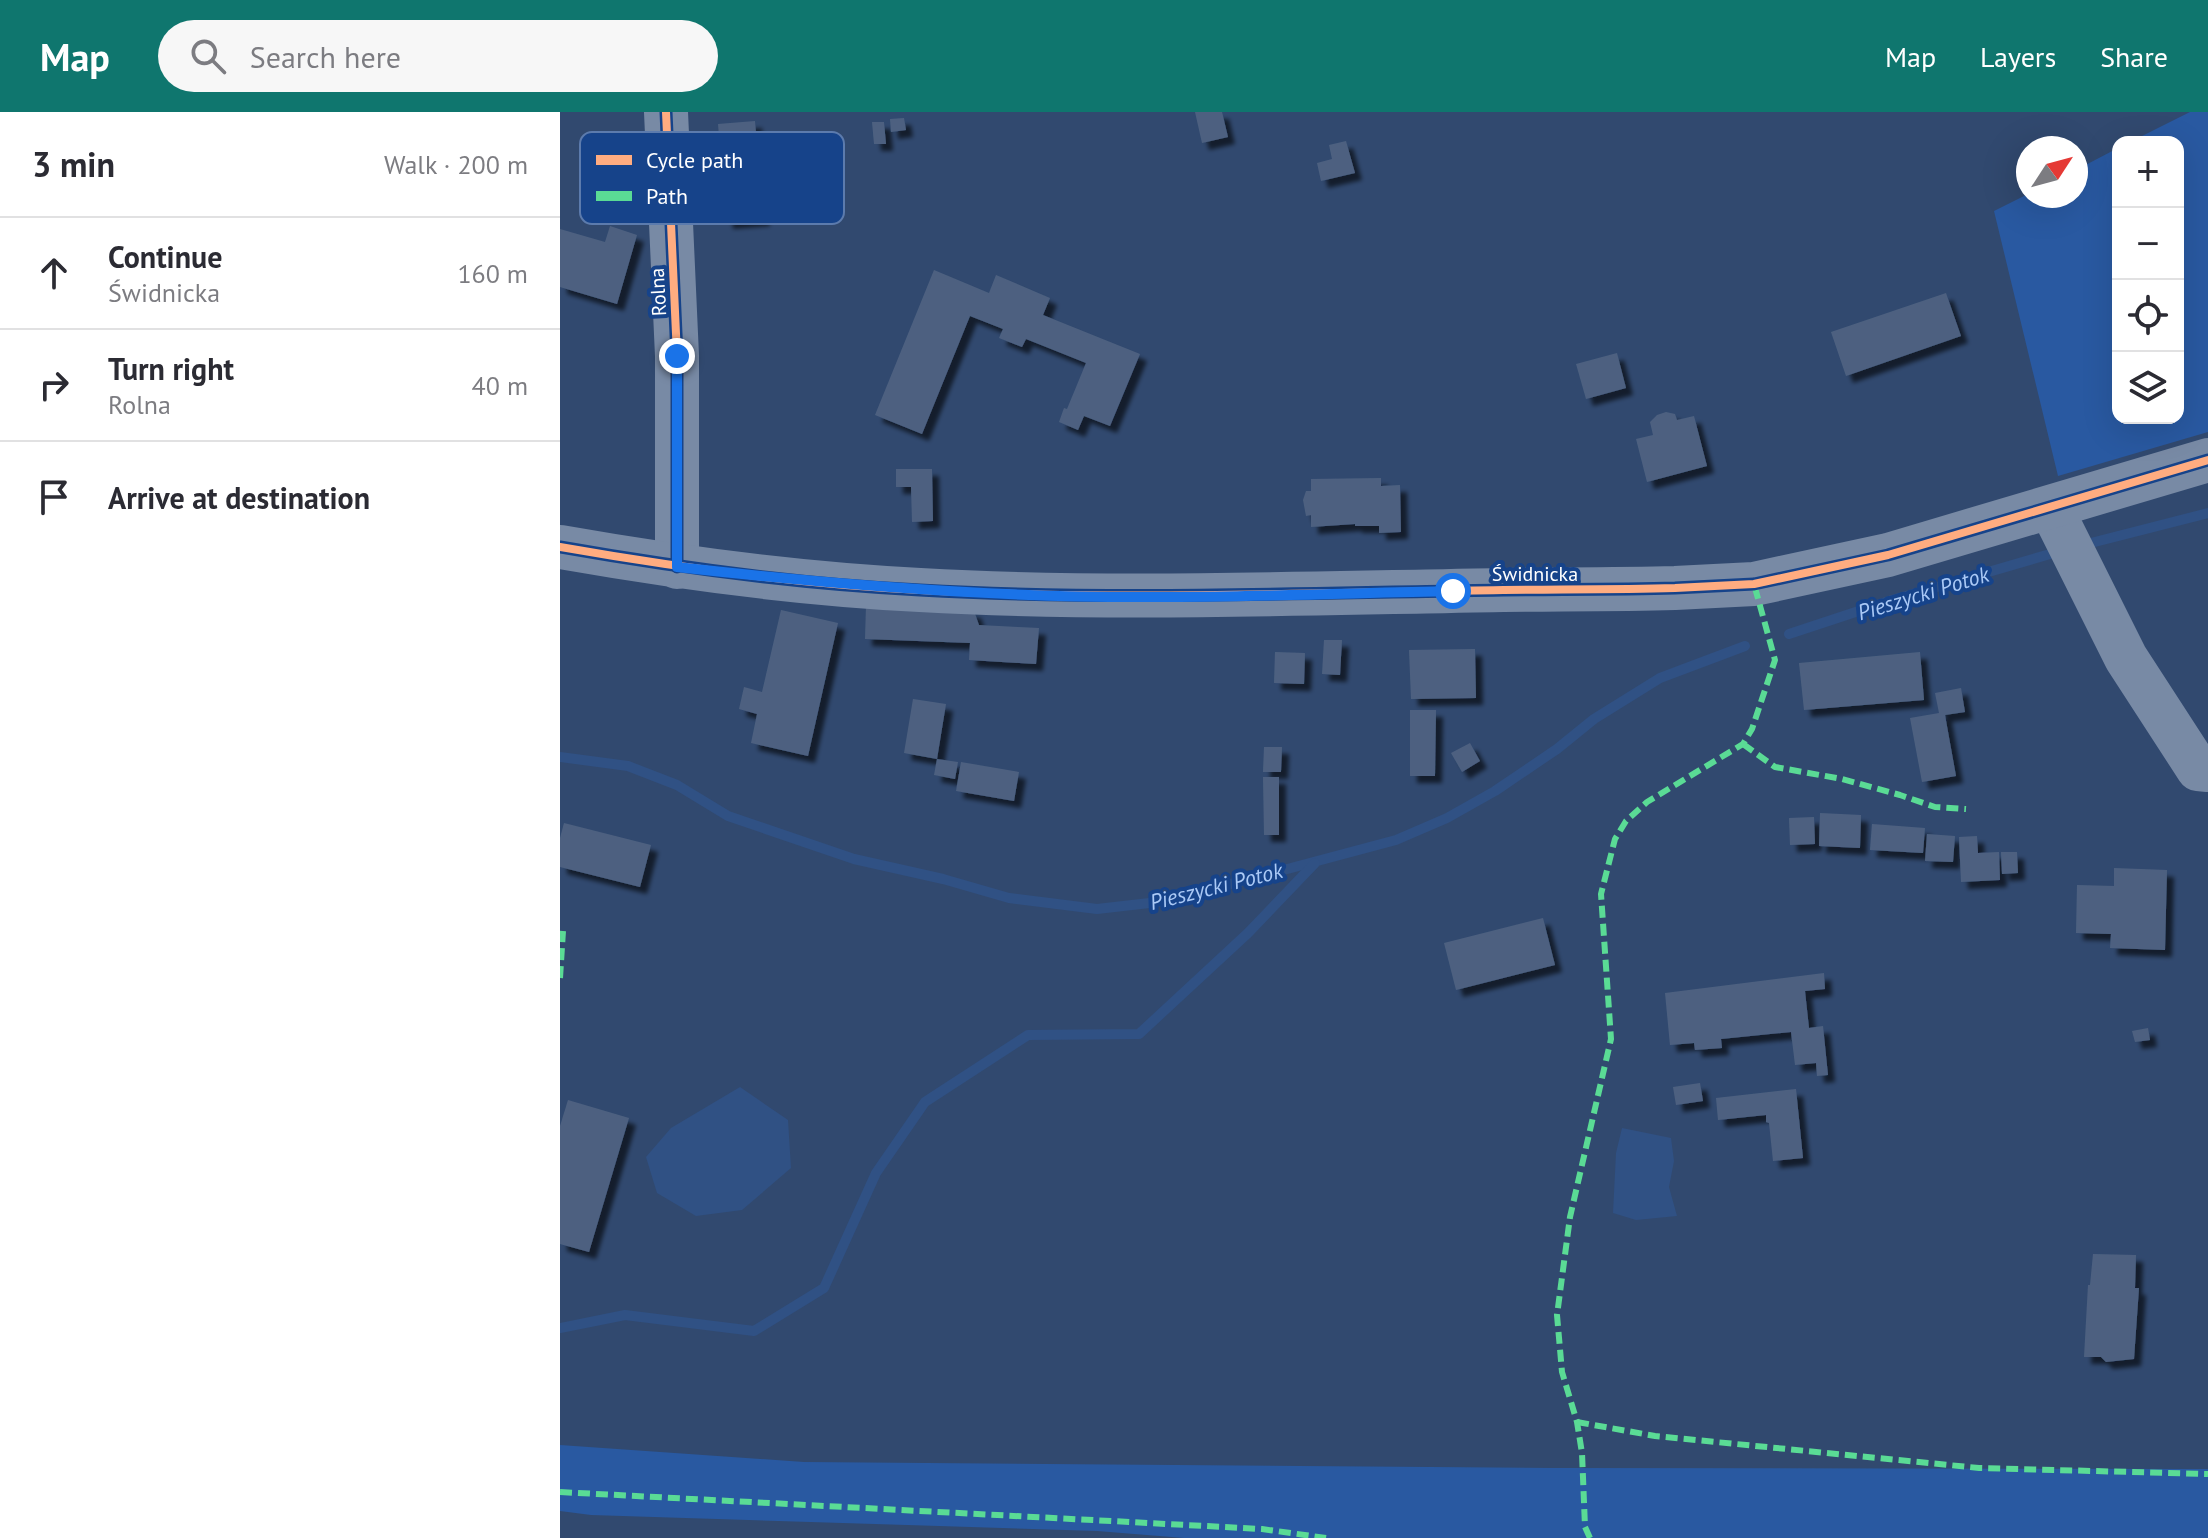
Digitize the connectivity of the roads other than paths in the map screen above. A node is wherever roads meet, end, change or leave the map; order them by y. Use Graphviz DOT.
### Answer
graph roads {
  1 [pos="666,112"];
  2 [pos="667,132"];
  3 [pos="671,224"];
  4 [pos="2208,460"];
  5 [pos="2051,508"];
  6 [pos="560,547"];
  7 [pos="677,567"];
  8 [pos="2208,770"];
  1 -- 2 [label="street, Rolna"];
  3 -- 7 [label="street, Rolna"];
  4 -- 5 [label="street, Świdnicka"];
  5 -- 7 [label="street, Świdnicka"];
  5 -- 8 [label="street"];
  6 -- 7 [label="street, Świdnicka"];
}
